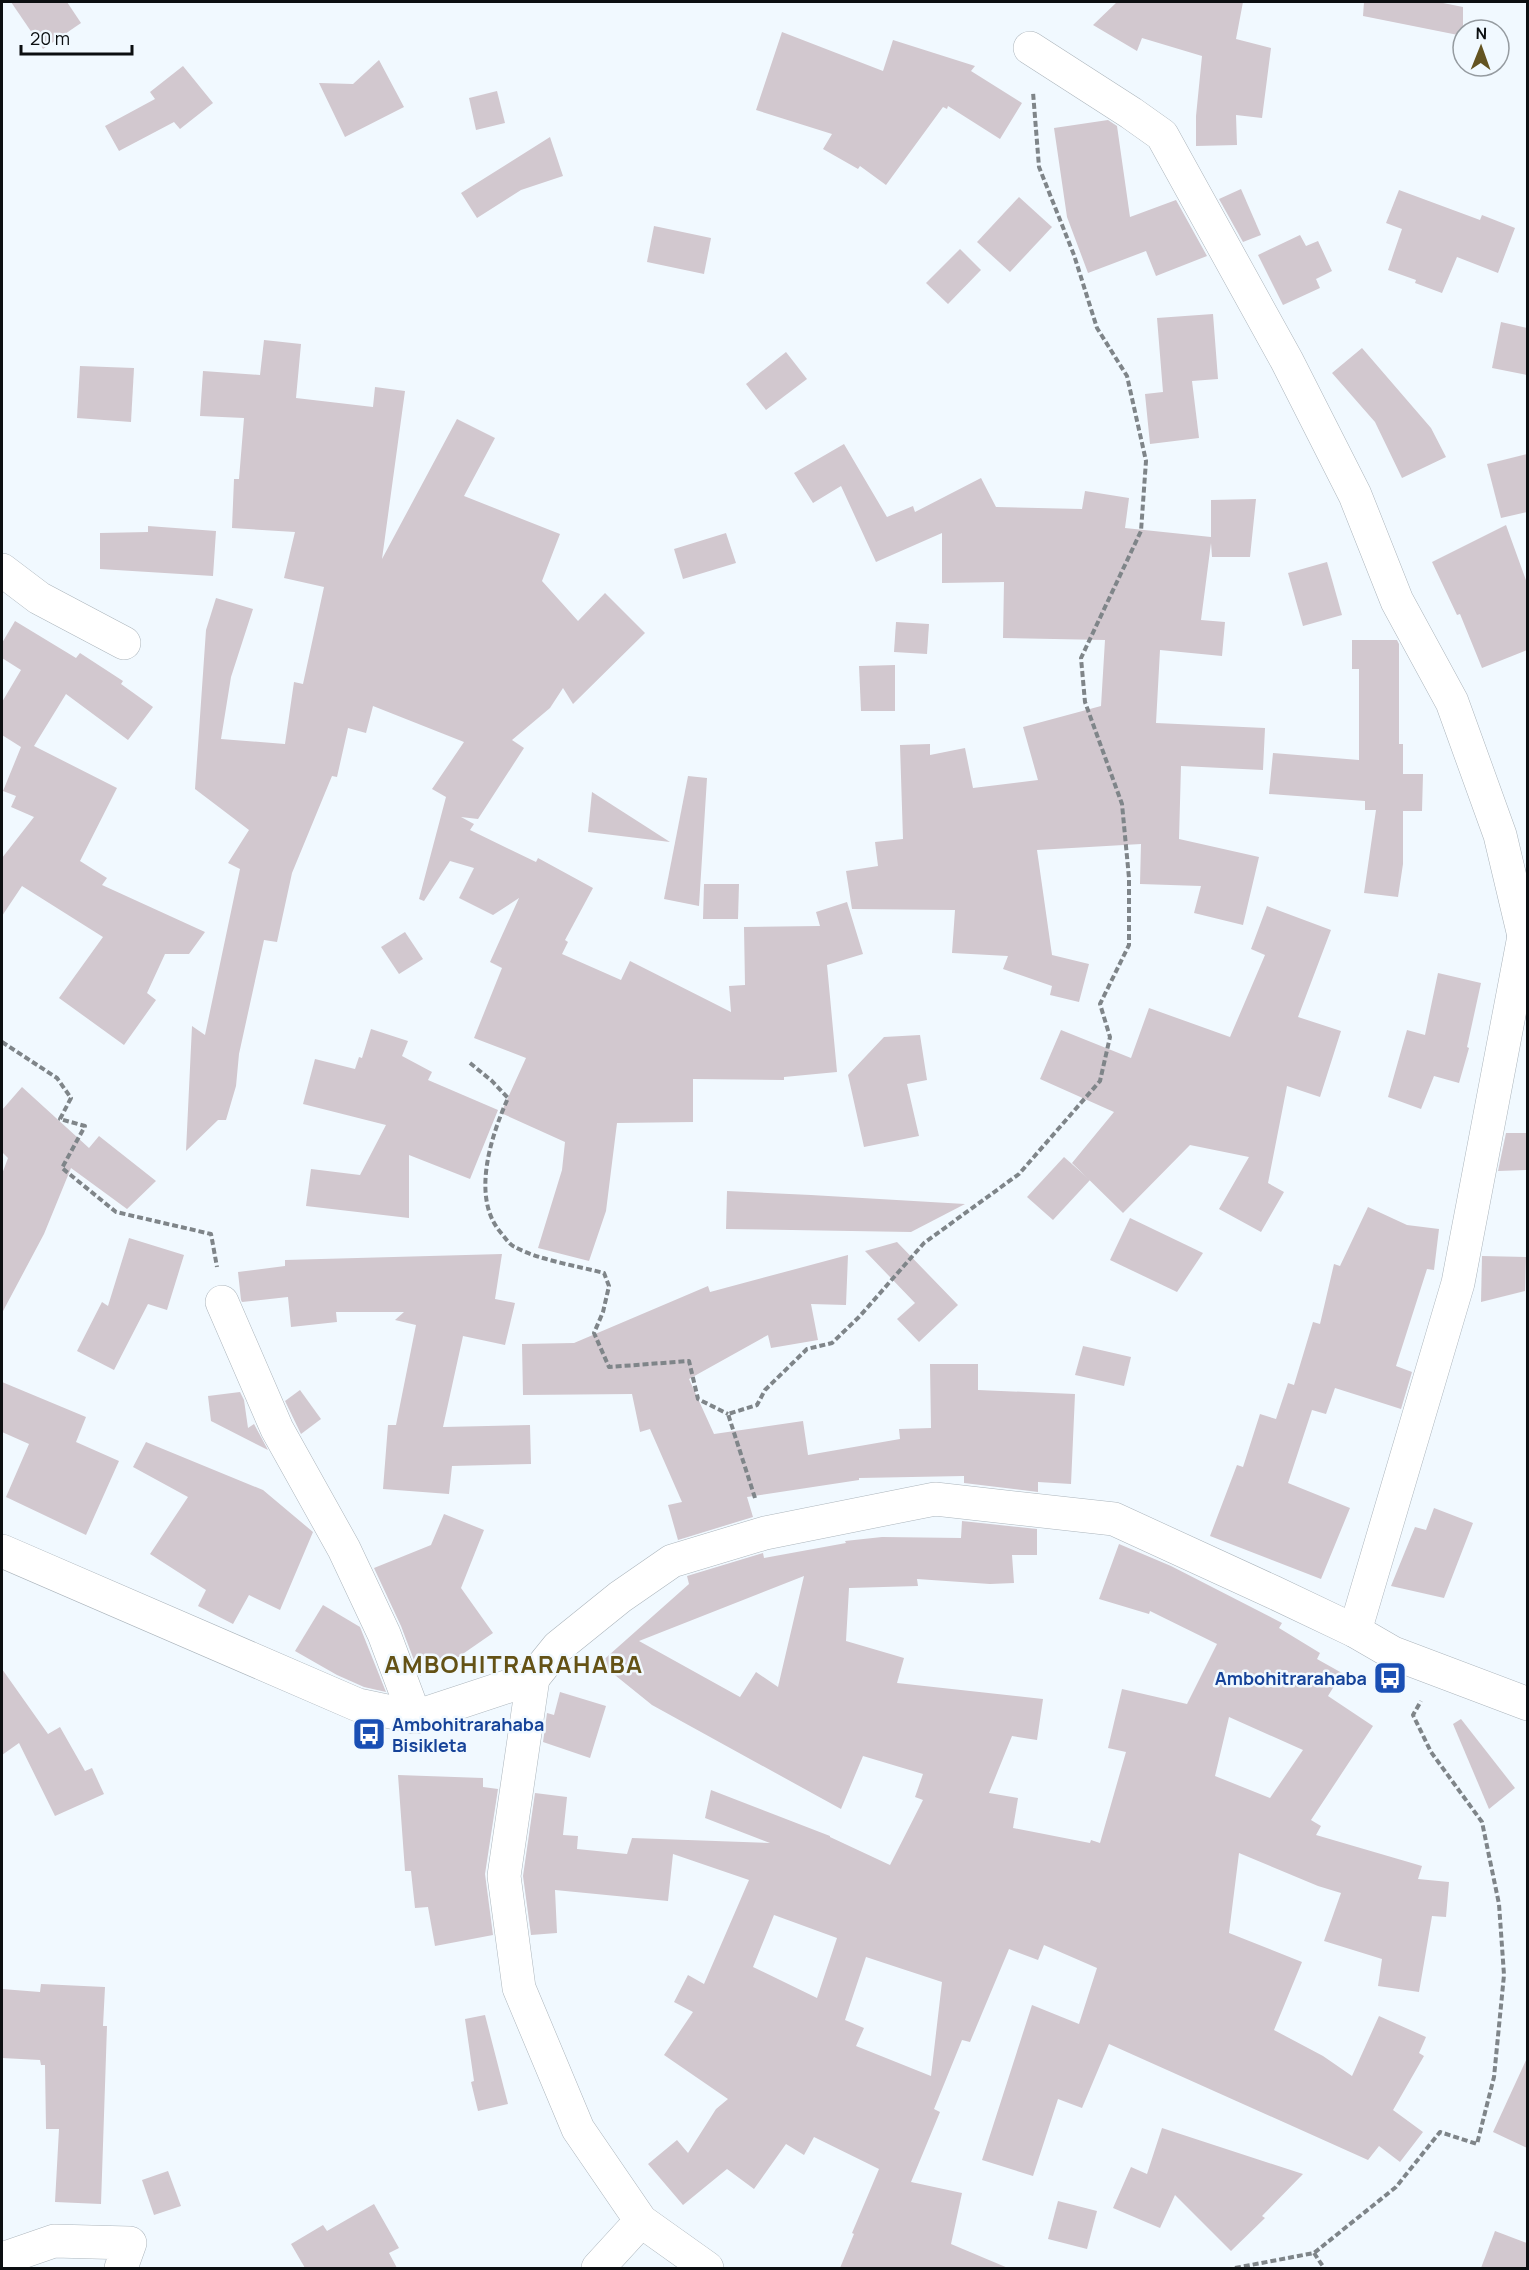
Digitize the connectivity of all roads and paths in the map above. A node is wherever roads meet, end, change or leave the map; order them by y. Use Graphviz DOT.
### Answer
graph roads {
  1 [pos="1030,48"];
  2 [pos="2,570"];
  3 [pos="124,643"];
  4 [pos="1526,931"];
  5 [pos="2,1042"];
  6 [pos="470,1063"];
  7 [pos="222,1302"];
  8 [pos="728,1414"];
  9 [pos="765,1533"];
  10 [pos="2,1551"];
  11 [pos="1355,1631"];
  12 [pos="1438,1672"];
  13 [pos="533,1678"];
  14 [pos="1527,1704"];
  15 [pos="415,1717"];
  16 [pos="641,2221"];
  17 [pos="1314,2253"];
  18 [pos="2,2259"];
  19 [pos="122,2268"];
  20 [pos="598,2268"];
  21 [pos="707,2268"];
  22 [pos="1235,2268"];
  23 [pos="1324,2268"];
  1 -- 4 [label="street"];
  1 -- 8 [label="path"];
  2 -- 3 [label="street"];
  4 -- 11 [label="street"];
  5 -- 7 [label="path"];
  6 -- 8 [label="path"];
  7 -- 15 [label="street"];
  8 -- 9 [label="path"];
  9 -- 11 [label="street"];
  9 -- 13 [label="street"];
  10 -- 15 [label="street"];
  11 -- 12 [label="street"];
  12 -- 14 [label="street"];
  12 -- 17 [label="path"];
  13 -- 15 [label="street"];
  13 -- 16 [label="street"];
  16 -- 20 [label="street"];
  16 -- 21 [label="street"];
  17 -- 22 [label="path"];
  17 -- 23 [label="path"];
  18 -- 19 [label="street"];
}
